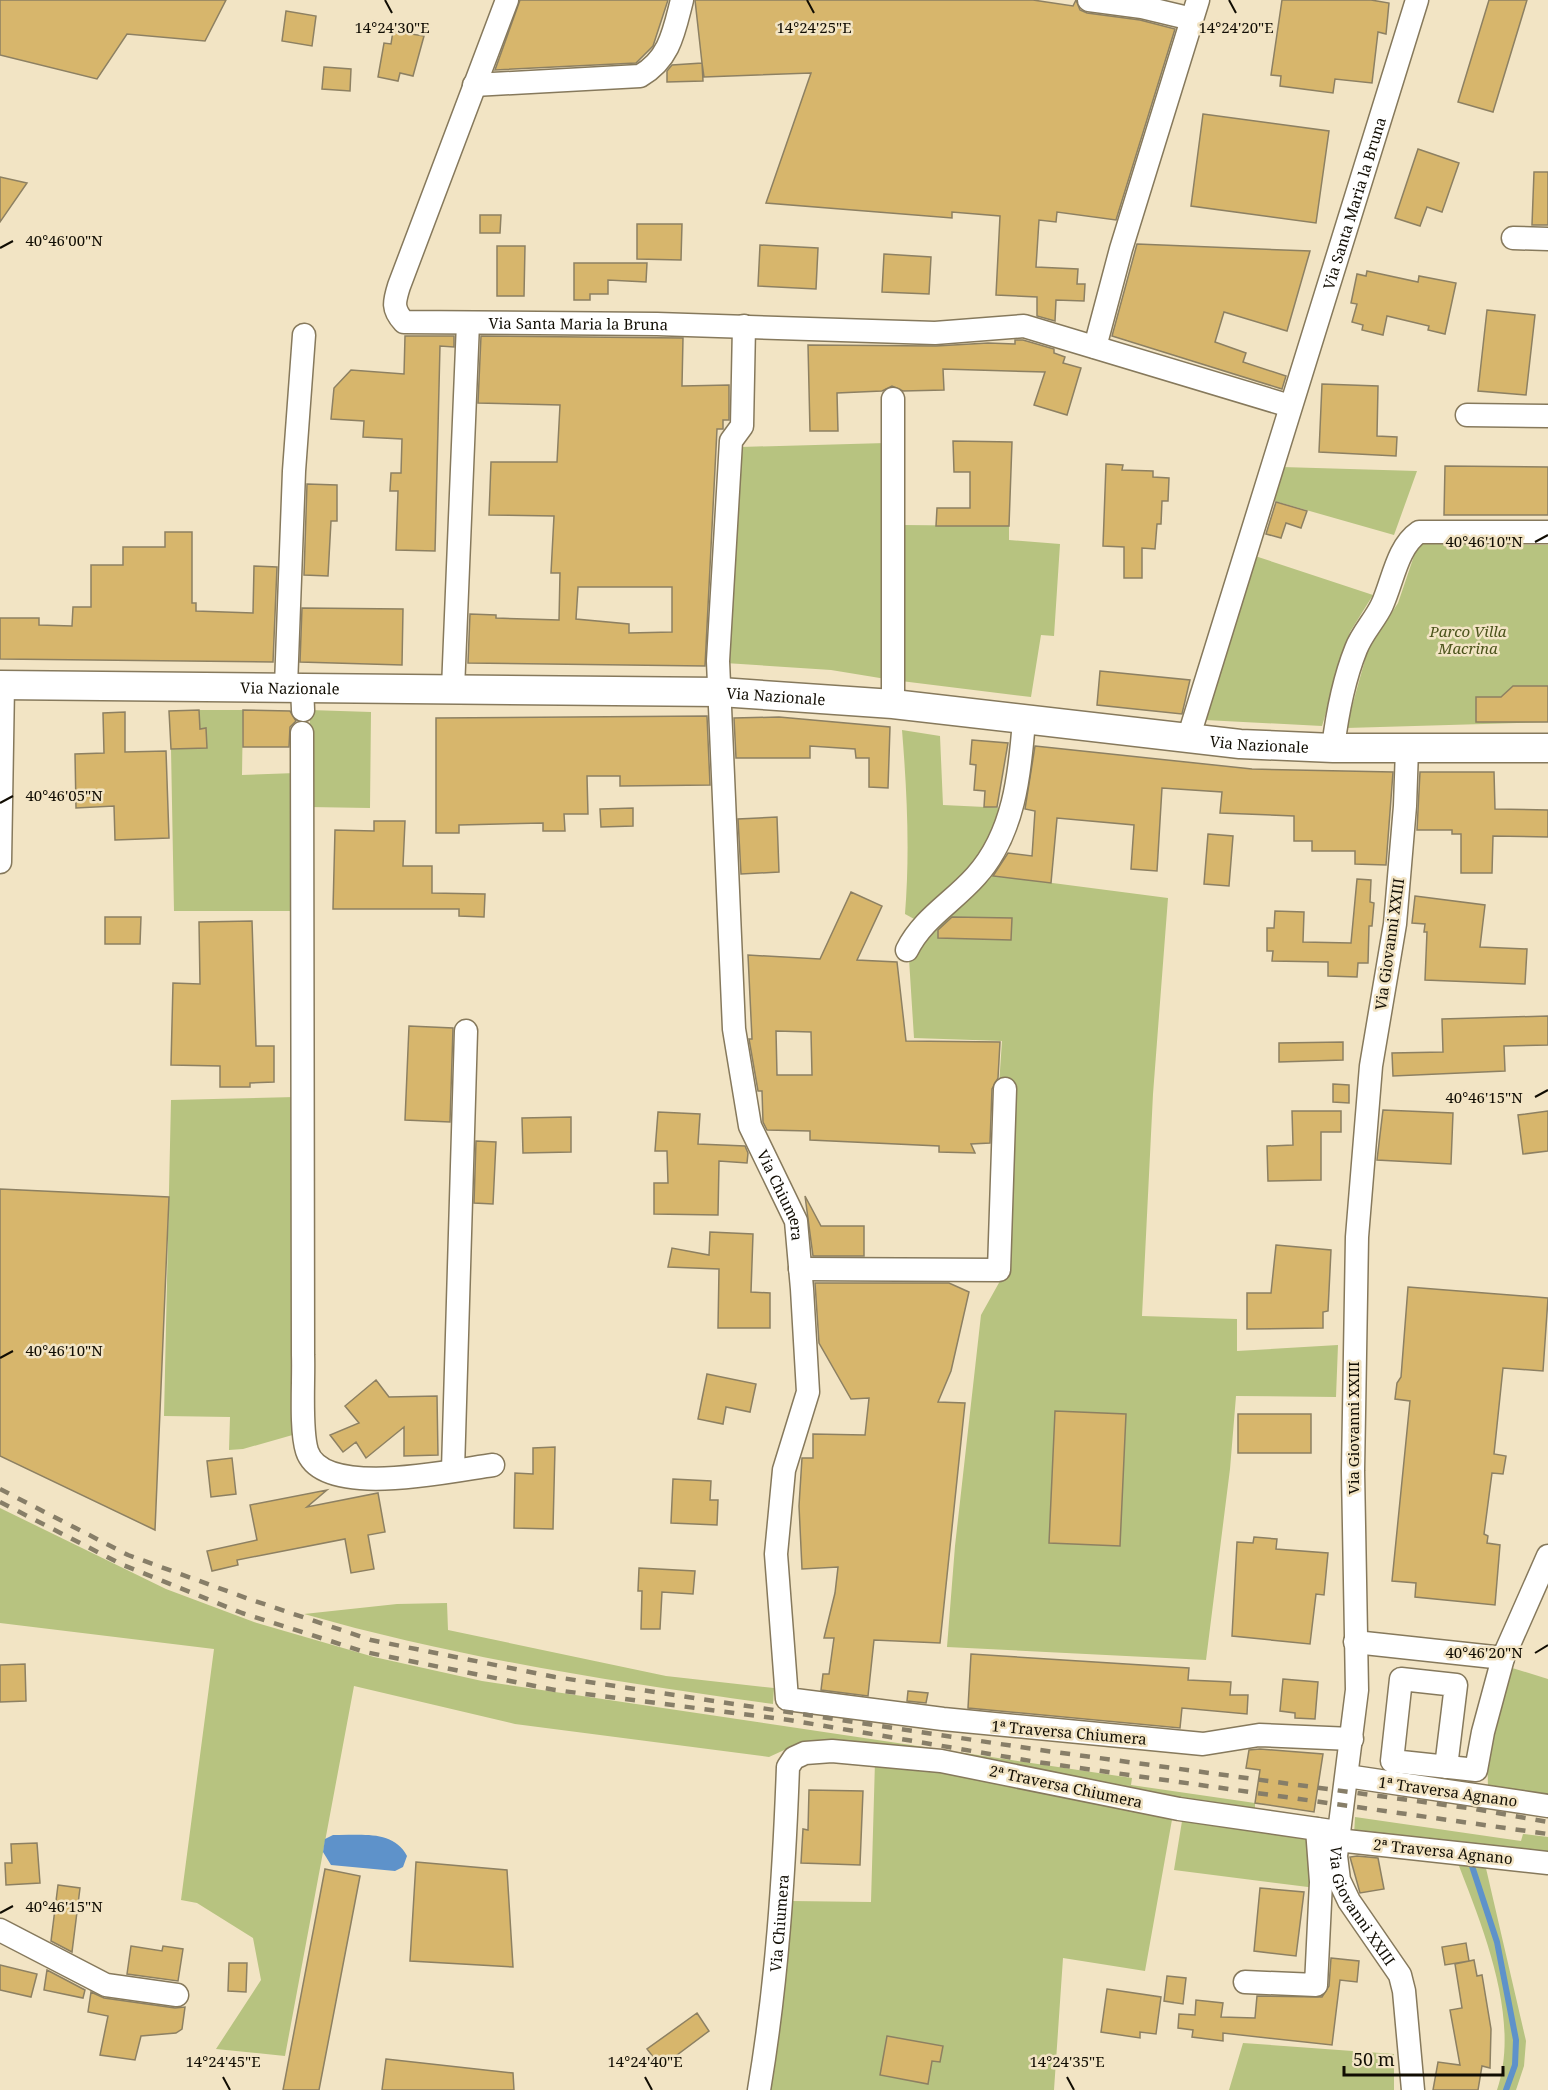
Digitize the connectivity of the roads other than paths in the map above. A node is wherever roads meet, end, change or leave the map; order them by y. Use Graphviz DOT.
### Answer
graph roads {
  1 [pos="507,0"];
  2 [pos="682,0"];
  3 [pos="1089,0"];
  4 [pos="1417,0"];
  5 [pos="1195,9"];
  6 [pos="474,85"];
  7 [pos="1513,238"];
  8 [pos="1548,239"];
  9 [pos="468,323"];
  10 [pos="744,326"];
  11 [pos="304,335"];
  12 [pos="1095,346"];
  13 [pos="453,360"];
  14 [pos="893,399"];
  15 [pos="1290,406"];
  16 [pos="1467,415"];
  17 [pos="1548,416"];
  18 [pos="1548,532"];
  19 [pos="2,685"];
  20 [pos="445,689"];
  21 [pos="720,692"];
  22 [pos="297,694"];
  23 [pos="893,704"];
  24 [pos="1024,720"];
  25 [pos="302,733"];
  26 [pos="1188,739"];
  27 [pos="1333,748"];
  28 [pos="1548,748"];
  29 [pos="1407,749"];
  30 [pos="0,862"];
  31 [pos="907,950"];
  32 [pos="466,1031"];
  33 [pos="1005,1089"];
  34 [pos="800,1269"];
  35 [pos="493,1464"];
  36 [pos="453,1470"];
  37 [pos="1548,1556"];
  38 [pos="1355,1642"];
  39 [pos="1503,1658"];
  40 [pos="787,1699"];
  41 [pos="1352,1739"];
  42 [pos="794,1758"];
  43 [pos="1446,1767"];
  44 [pos="1347,1776"];
  45 [pos="1548,1806"];
  46 [pos="1331,1834"];
  47 [pos="1548,1863"];
  48 [pos="0,1929"];
  49 [pos="1245,1982"];
  50 [pos="177,1995"];
  51 [pos="759,2090"];
  52 [pos="1413,2090"];
  1 -- 6 [label="street, Via Santa Maria la Bruna"];
  2 -- 6 [label="street"];
  3 -- 5 [label="street"];
  4 -- 15 [label="street, Via Santa Maria la Bruna"];
  5 -- 12 [label="street"];
  6 -- 9 [label="street, Via Santa Maria la Bruna"];
  7 -- 8 [label="street"];
  9 -- 10 [label="street, Via Santa Maria la Bruna"];
  9 -- 20 [label="street"];
  10 -- 12 [label="street, Via Santa Maria la Bruna"];
  10 -- 21 [label="street, Via Chiumera"];
  11 -- 22 [label="street"];
  12 -- 15 [label="street, Via Santa Maria la Bruna"];
  13 -- 20 [label="street"];
  14 -- 23 [label="street"];
  15 -- 26 [label="street, Via Santa Maria la Bruna"];
  16 -- 17 [label="street"];
  18 -- 27 [label="street"];
  19 -- 22 [label="main road, Via Nazionale"];
  19 -- 30 [label="street"];
  20 -- 21 [label="main road, Via Nazionale"];
  20 -- 22 [label="main road, Via Nazionale"];
  21 -- 23 [label="main road, Via Nazionale"];
  21 -- 34 [label="street, Via Chiumera"];
  23 -- 24 [label="main road, Via Nazionale"];
  24 -- 26 [label="main road, Via Nazionale"];
  24 -- 31 [label="street"];
  25 -- 36 [label="street"];
  26 -- 27 [label="main road, Via Nazionale"];
  27 -- 29 [label="main road, Via Nazionale"];
  28 -- 29 [label="main road, Via Nazionale"];
  29 -- 38 [label="street, Via Giovanni XXIII"];
  32 -- 36 [label="street"];
  33 -- 34 [label="street"];
  34 -- 40 [label="street, Via Chiumera"];
  35 -- 36 [label="street"];
  37 -- 39 [label="street"];
  38 -- 39 [label="street"];
  38 -- 41 [label="street, Via Giovanni XXIII"];
  39 -- 43 [label="street"];
  40 -- 41 [label="street, 1ª Traversa Chiumera"];
  41 -- 44 [label="street, Via Giovanni XXIII"];
  42 -- 46 [label="street, 2ª Traversa Chiumera"];
  42 -- 51 [label="street, Via Chiumera"];
  44 -- 45 [label="street, 1ª Traversa Agnano"];
  44 -- 46 [label="street, Via Giovanni XXIII"];
  46 -- 47 [label="street, 2ª Traversa Agnano"];
  46 -- 49 [label="street"];
  46 -- 52 [label="street, Via Giovanni XXIII"];
  48 -- 50 [label="street"];
}
